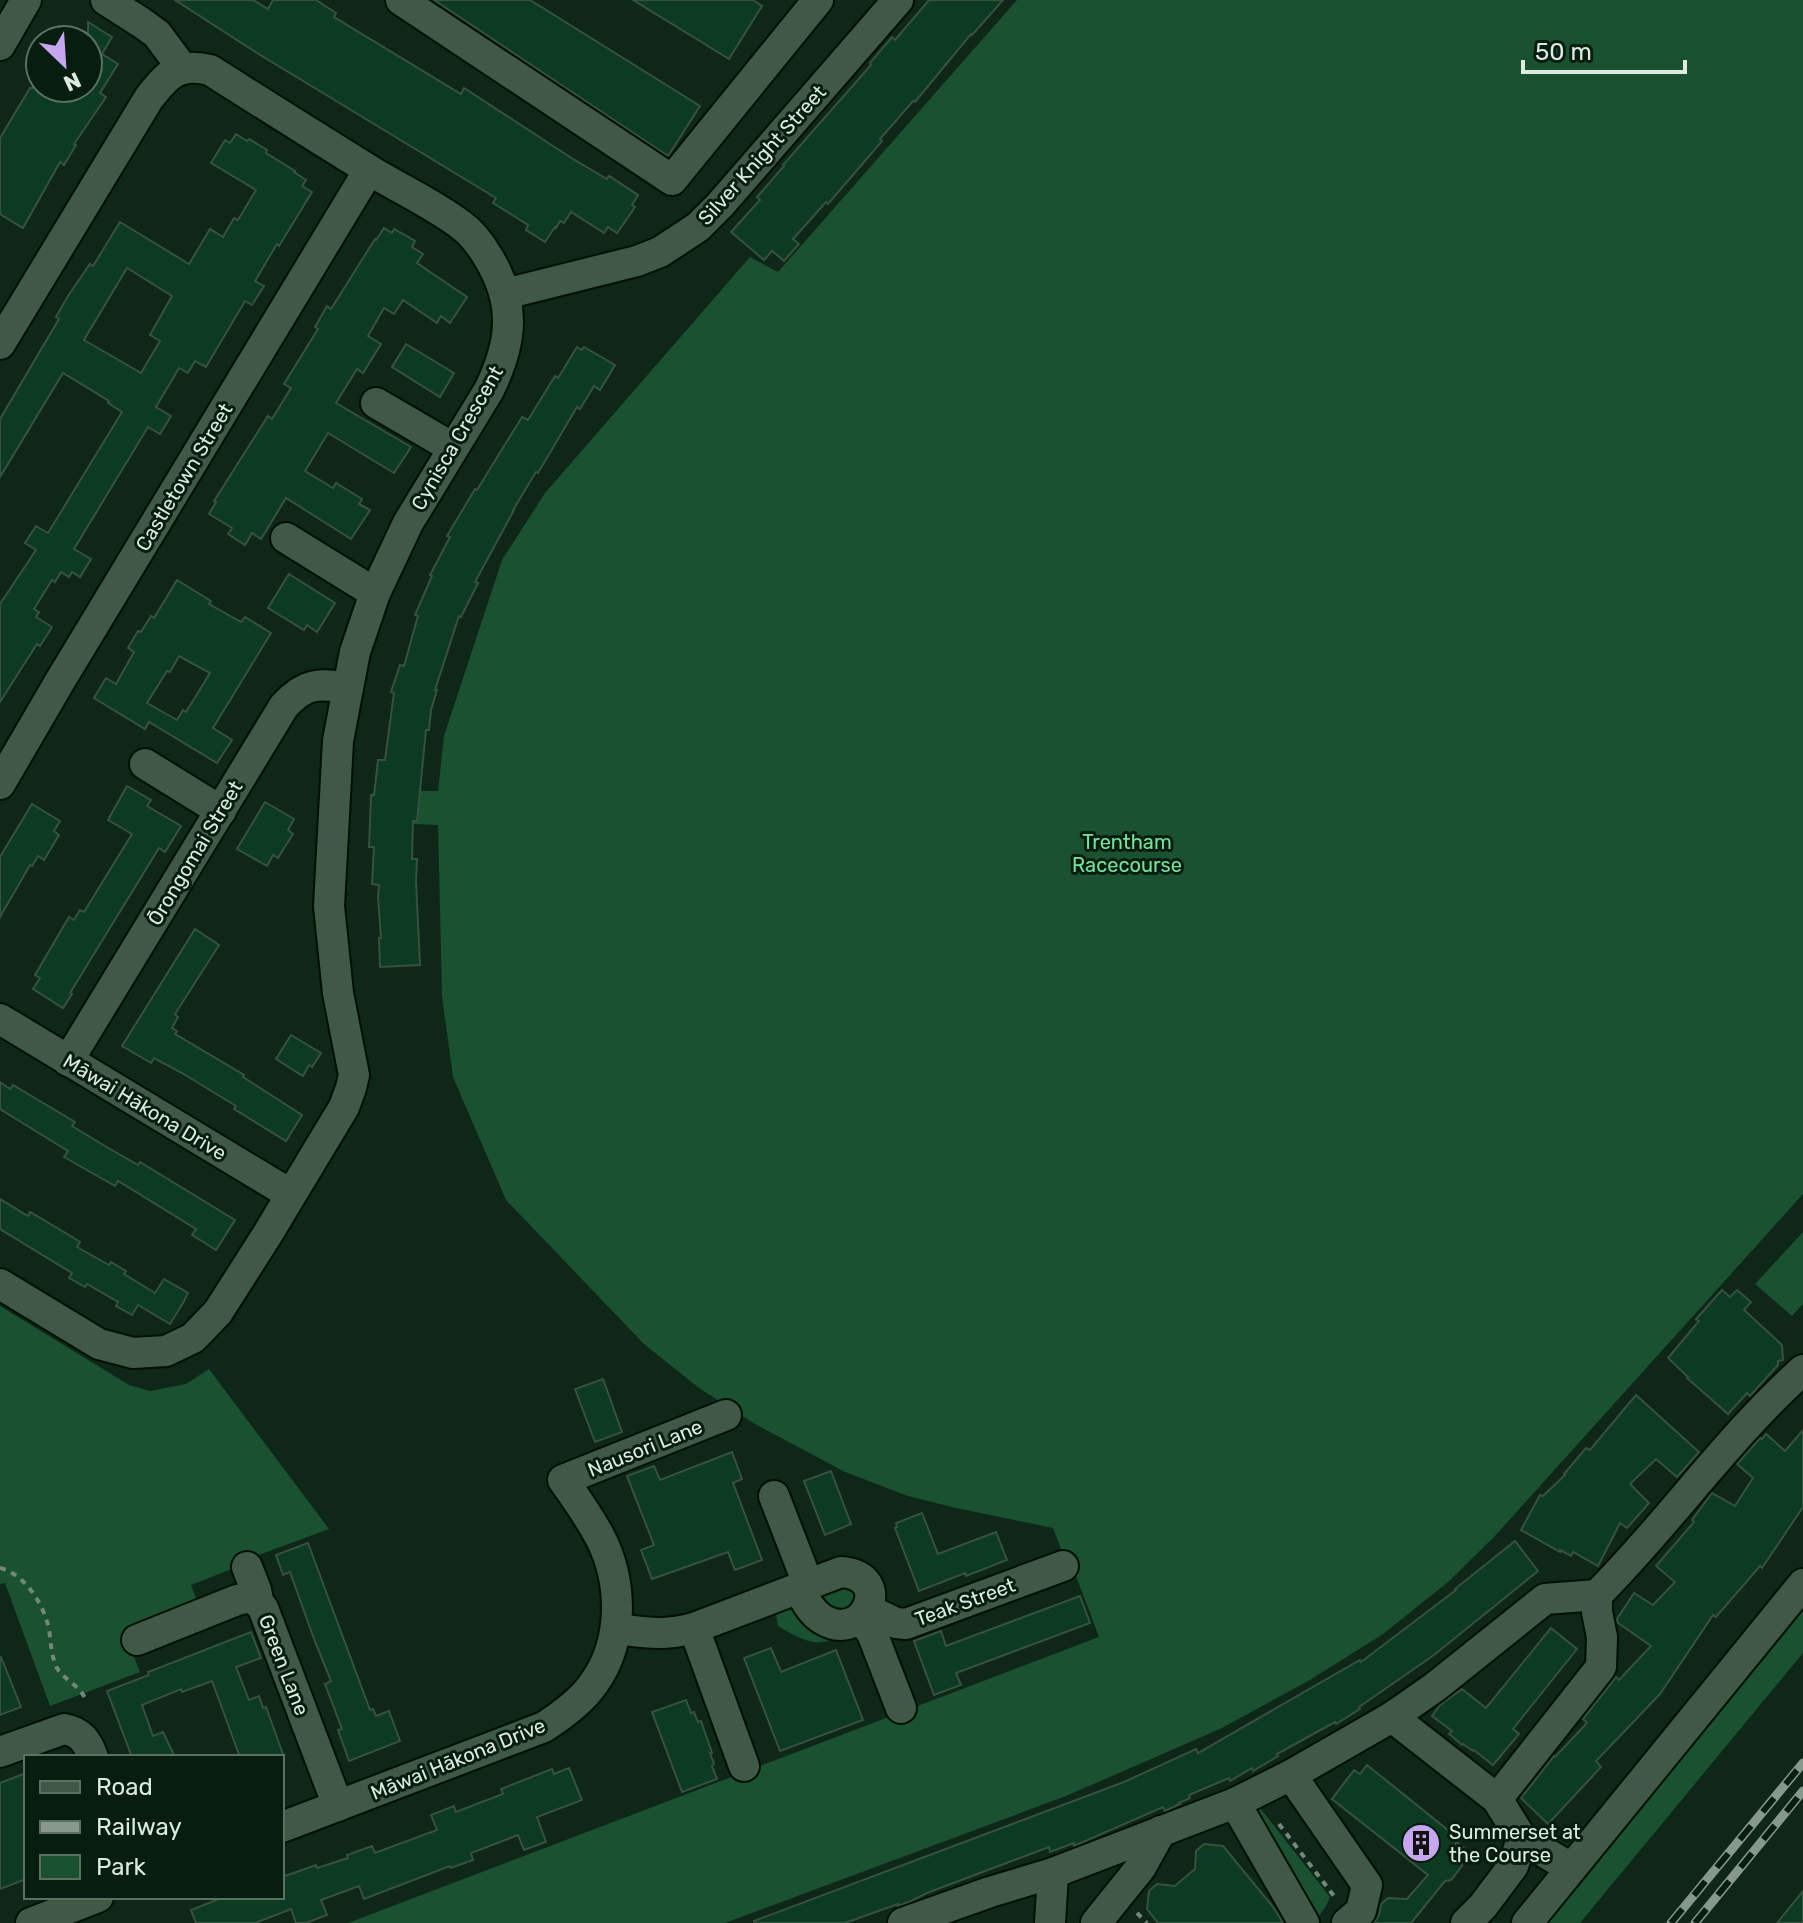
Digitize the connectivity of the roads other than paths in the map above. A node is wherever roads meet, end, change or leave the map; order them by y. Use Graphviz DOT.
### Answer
graph roads {
  1 [pos="26,0"];
  2 [pos="106,0"];
  3 [pos="401,0"];
  4 [pos="818,0"];
  5 [pos="898,0"];
  6 [pos="0,45"];
  7 [pos="183,69"];
  8 [pos="369,170"];
  9 [pos="505,294"];
  10 [pos="0,344"];
  11 [pos="376,403"];
  12 [pos="453,448"];
  13 [pos="286,538"];
  14 [pos="375,593"];
  15 [pos="348,688"];
  16 [pos="9,746"];
  17 [pos="145,764"];
  18 [pos="0,784"];
  19 [pos="221,811"];
  20 [pos="0,1019"];
  21 [pos="68,1061"];
  22 [pos="290,1194"];
  23 [pos="0,1284"];
  24 [pos="1803,1370"];
  25 [pos="726,1415"];
  26 [pos="563,1480"];
  27 [pos="774,1496"];
  28 [pos="1044,1564"];
  29 [pos="247,1567"];
  30 [pos="1803,1584"];
  31 [pos="804,1587"];
  32 [pos="1597,1595"];
  33 [pos="258,1600"];
  34 [pos="864,1613"];
  35 [pos="694,1628"];
  36 [pos="617,1629"];
  37 [pos="137,1640"];
  38 [pos="901,1708"];
  39 [pos="1392,1717"];
  40 [pos="0,1752"];
  41 [pos="92,1755"];
  42 [pos="744,1766"];
  43 [pos="1291,1775"];
  44 [pos="1497,1799"];
  45 [pos="1235,1803"];
  46 [pos="338,1806"];
  47 [pos="284,1826"];
  48 [pos="1161,1831"];
  49 [pos="1522,1839"];
  50 [pos="1571,1868"];
  51 [pos="1053,1873"];
  52 [pos="93,1899"];
  53 [pos="1342,1912"];
  54 [pos="31,1923"];
  55 [pos="903,1923"];
  56 [pos="1050,1923"];
  57 [pos="1096,1923"];
  58 [pos="1304,1923"];
  59 [pos="1466,1923"];
  60 [pos="1527,1923"];
  1 -- 6 [label="street"];
  2 -- 7 [label="street"];
  3 -- 4 [label="street"];
  5 -- 9 [label="street, Silver Knight Street"];
  7 -- 8 [label="street, Cynisca Crescent"];
  7 -- 10 [label="street"];
  8 -- 9 [label="street, Cynisca Crescent"];
  8 -- 16 [label="street, Castletown Street"];
  9 -- 12 [label="street, Cynisca Crescent"];
  11 -- 12 [label="street"];
  12 -- 14 [label="street, Cynisca Crescent"];
  13 -- 14 [label="street"];
  14 -- 15 [label="street, Cynisca Crescent"];
  15 -- 19 [label="street, Ōrongomai Street"];
  15 -- 22 [label="street, Cynisca Crescent"];
  16 -- 18 [label="street, Castletown Street"];
  17 -- 19 [label="street"];
  19 -- 21 [label="street, Ōrongomai Street"];
  20 -- 21 [label="street, Māwai Hākona Drive"];
  21 -- 22 [label="street, Māwai Hākona Drive"];
  22 -- 23 [label="street, Cynisca Crescent"];
  24 -- 32 [label="street"];
  25 -- 26 [label="street, Nausori Lane"];
  26 -- 36 [label="street, Māwai Hākona Drive"];
  27 -- 31 [label="street, Teak Street"];
  28 -- 34 [label="street, Teak Street"];
  29 -- 33 [label="street"];
  30 -- 50 [label="street"];
  31 -- 34 [label="street, Teak Street"];
  31 -- 34 [label="street"];
  31 -- 35 [label="street"];
  32 -- 39 [label="street"];
  32 -- 44 [label="street"];
  33 -- 37 [label="street, Green Lane"];
  33 -- 46 [label="street, Green Lane"];
  34 -- 38 [label="street"];
  35 -- 36 [label="street"];
  35 -- 42 [label="street"];
  36 -- 46 [label="street, Māwai Hākona Drive"];
  39 -- 43 [label="street"];
  39 -- 44 [label="street"];
  40 -- 41 [label="street"];
  43 -- 45 [label="street"];
  43 -- 53 [label="street"];
  44 -- 49 [label="street"];
  45 -- 48 [label="street"];
  45 -- 58 [label="street"];
  46 -- 47 [label="street, Māwai Hākona Drive"];
  48 -- 51 [label="street"];
  48 -- 57 [label="street"];
  49 -- 50 [label="street"];
  49 -- 59 [label="street"];
  50 -- 60 [label="street"];
  51 -- 55 [label="street"];
  51 -- 56 [label="street"];
  52 -- 54 [label="street"];
}
